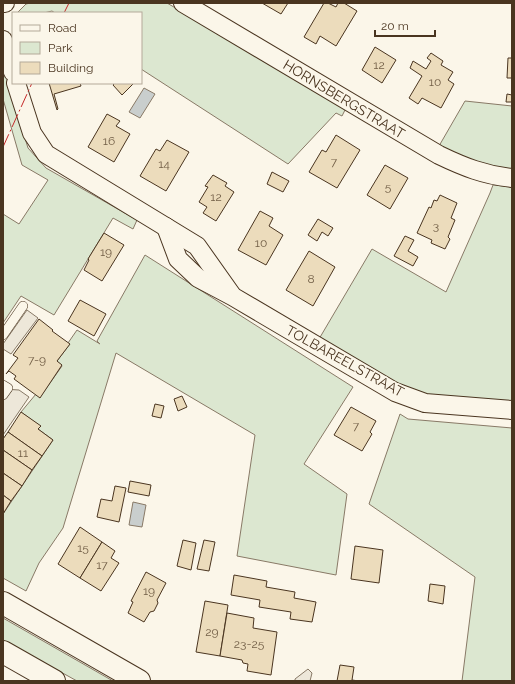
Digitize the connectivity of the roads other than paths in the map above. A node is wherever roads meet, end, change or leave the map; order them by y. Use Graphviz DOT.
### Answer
graph roads {
  1 [pos="183,3"];
  2 [pos="3,40"];
  3 [pos="12,69"];
  4 [pos="16,84"];
  5 [pos="512,178"];
  6 [pos="23,306"];
  7 [pos="3,335"];
  8 [pos="3,385"];
  9 [pos="3,395"];
  10 [pos="512,410"];
  11 [pos="3,603"];
  12 [pos="3,652"];
  13 [pos="54,681"];
  14 [pos="139,681"];
  1 -- 5 [label="street, HORNSBERGSTRAAT"];
  2 -- 3 [label="street"];
  4 -- 10 [label="street, TOLBAREELSTRAAT"];
  6 -- 7 [label="lane"];
  8 -- 9 [label="lane"];
  11 -- 14 [label="main road"];
  12 -- 13 [label="main road"];
}
